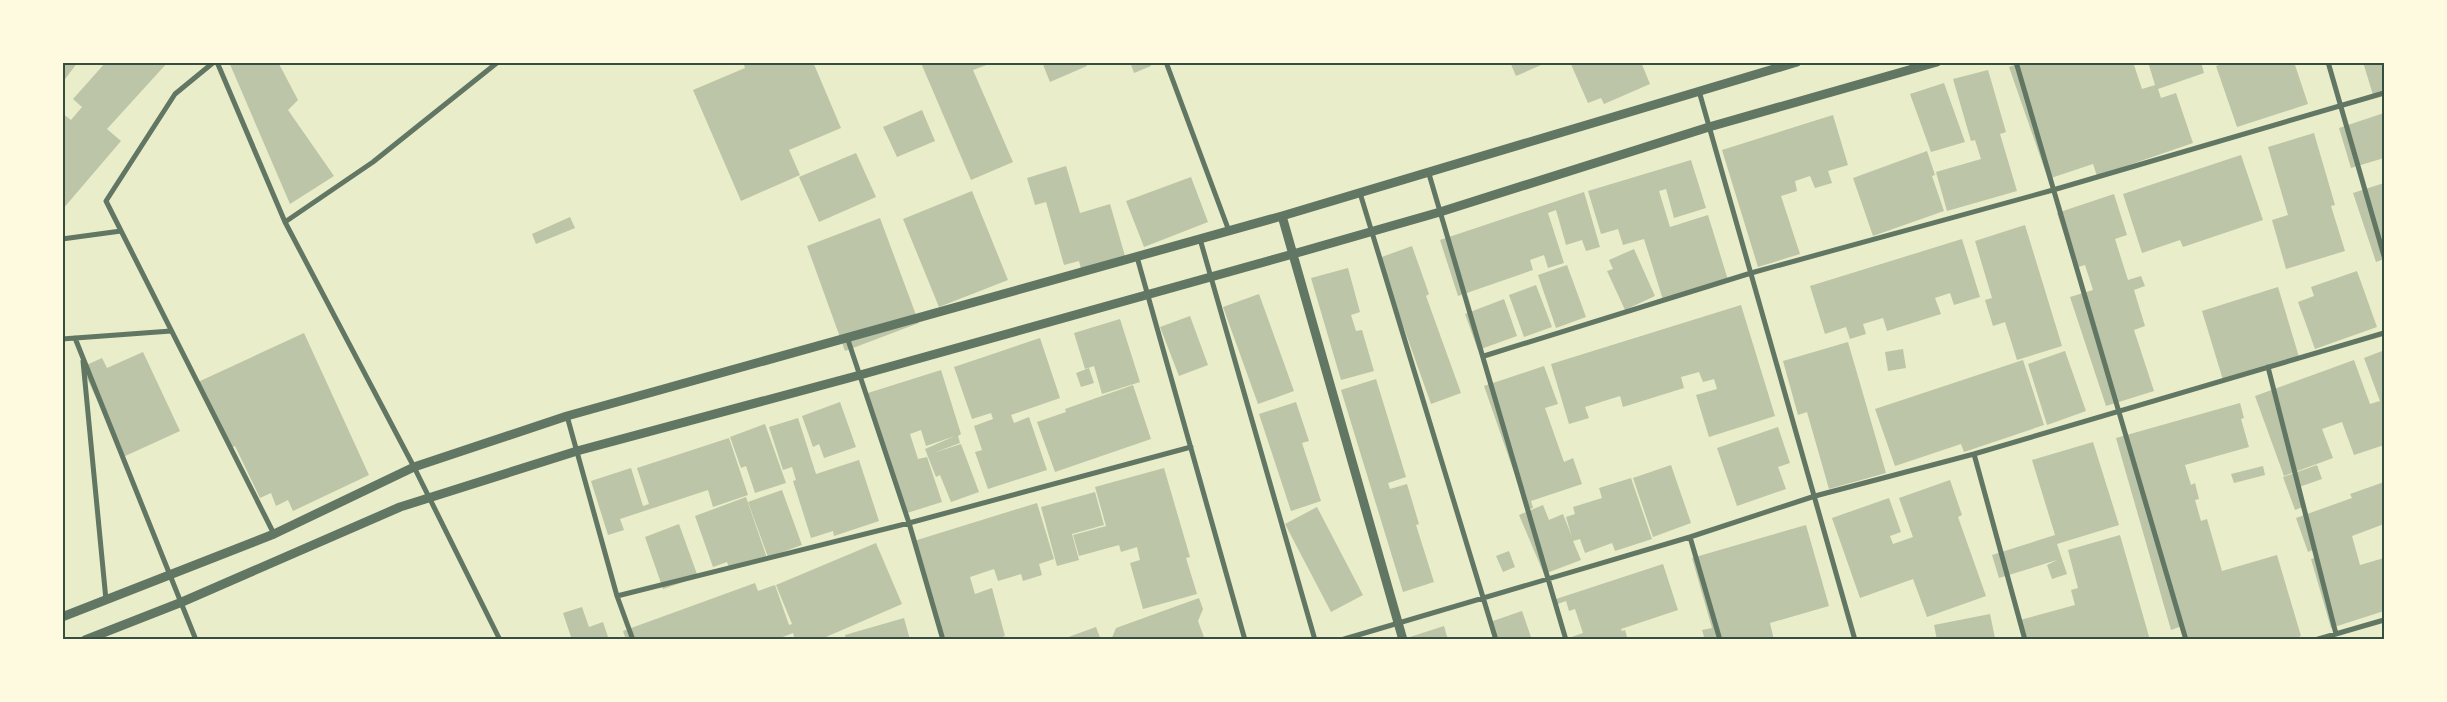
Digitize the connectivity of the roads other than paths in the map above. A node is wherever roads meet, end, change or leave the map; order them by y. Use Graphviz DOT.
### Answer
graph roads {
  1 [pos="216,62"];
  2 [pos="498,62"];
  3 [pos="1166,62"];
  4 [pos="1798,62"];
  5 [pos="1937,62"];
  6 [pos="2016,62"];
  7 [pos="2328,62"];
  8 [pos="1699,91"];
  9 [pos="2384,94"];
  10 [pos="2341,106"];
  11 [pos="1709,127"];
  12 [pos="1429,174"];
  13 [pos="2053,190"];
  14 [pos="1360,193"];
  15 [pos="1440,212"];
  16 [pos="1282,216"];
  17 [pos="285,222"];
  18 [pos="121,231"];
  19 [pos="1230,231"];
  20 [pos="1370,231"];
  21 [pos="62,239"];
  22 [pos="1200,239"];
  23 [pos="1293,254"];
  24 [pos="2384,256"];
  25 [pos="1137,257"];
  26 [pos="1751,274"];
  27 [pos="1210,277"];
  28 [pos="1148,295"];
  29 [pos="171,331"];
  30 [pos="2384,332"];
  31 [pos="847,337"];
  32 [pos="75,338"];
  33 [pos="62,339"];
  34 [pos="82,354"];
  35 [pos="1484,356"];
  36 [pos="2268,367"];
  37 [pos="860,375"];
  38 [pos="2118,411"];
  39 [pos="568,416"];
  40 [pos="1191,447"];
  41 [pos="576,451"];
  42 [pos="1974,454"];
  43 [pos="414,466"];
  44 [pos="1815,496"];
  45 [pos="429,497"];
  46 [pos="909,523"];
  47 [pos="274,534"];
  48 [pos="1690,537"];
  49 [pos="171,574"];
  50 [pos="1548,579"];
  51 [pos="617,596"];
  52 [pos="1483,598"];
  53 [pos="106,600"];
  54 [pos="182,602"];
  55 [pos="62,616"];
  56 [pos="2384,620"];
  57 [pos="1399,623"];
  58 [pos="2336,634"];
  59 [pos="86,640"];
  60 [pos="196,640"];
  61 [pos="500,640"];
  62 [pos="633,640"];
  63 [pos="943,640"];
  64 [pos="1245,640"];
  65 [pos="1315,640"];
  66 [pos="1341,640"];
  67 [pos="1404,640"];
  68 [pos="1496,640"];
  69 [pos="1566,640"];
  70 [pos="1720,640"];
  71 [pos="1855,640"];
  72 [pos="2025,640"];
  73 [pos="2186,640"];
  74 [pos="2315,640"];
  1 -- 17 [label="street"];
  1 -- 18 [label="street"];
  2 -- 17 [label="street"];
  3 -- 19 [label="street"];
  4 -- 8 [label="street"];
  5 -- 11 [label="street"];
  6 -- 13 [label="street"];
  7 -- 10 [label="street"];
  8 -- 11 [label="street"];
  8 -- 12 [label="street"];
  9 -- 10 [label="street"];
  10 -- 13 [label="street"];
  10 -- 24 [label="street"];
  11 -- 15 [label="street"];
  11 -- 26 [label="street"];
  12 -- 14 [label="street"];
  12 -- 15 [label="street"];
  13 -- 26 [label="street"];
  13 -- 38 [label="street"];
  14 -- 16 [label="street"];
  14 -- 20 [label="street"];
  15 -- 20 [label="street"];
  15 -- 35 [label="street"];
  16 -- 19 [label="street"];
  16 -- 23 [label="street"];
  17 -- 43 [label="street"];
  18 -- 21 [label="street"];
  18 -- 29 [label="street"];
  19 -- 22 [label="street"];
  20 -- 23 [label="street"];
  20 -- 52 [label="street"];
  22 -- 25 [label="street"];
  22 -- 27 [label="street"];
  23 -- 27 [label="street"];
  23 -- 57 [label="street"];
  25 -- 28 [label="street"];
  25 -- 31 [label="street"];
  26 -- 35 [label="street"];
  26 -- 44 [label="street"];
  27 -- 28 [label="street"];
  27 -- 65 [label="street"];
  28 -- 37 [label="street"];
  28 -- 40 [label="street"];
  29 -- 32 [label="street"];
  29 -- 47 [label="street"];
  30 -- 36 [label="street"];
  31 -- 37 [label="street"];
  31 -- 39 [label="street"];
  32 -- 33 [label="street"];
  32 -- 34 [label="street"];
  34 -- 49 [label="street"];
  34 -- 53 [label="street"];
  35 -- 50 [label="street"];
  36 -- 38 [label="street"];
  36 -- 58 [label="street"];
  37 -- 41 [label="street"];
  37 -- 46 [label="street"];
  38 -- 42 [label="street"];
  38 -- 73 [label="street"];
  39 -- 41 [label="street"];
  39 -- 43 [label="street"];
  40 -- 46 [label="street"];
  40 -- 64 [label="street"];
  41 -- 45 [label="street"];
  41 -- 51 [label="street"];
  42 -- 44 [label="street"];
  42 -- 72 [label="street"];
  43 -- 45 [label="street"];
  43 -- 47 [label="street"];
  44 -- 48 [label="street"];
  44 -- 71 [label="street"];
  45 -- 54 [label="street"];
  45 -- 61 [label="street"];
  46 -- 51 [label="street"];
  46 -- 63 [label="street"];
  47 -- 49 [label="street"];
  48 -- 50 [label="street"];
  48 -- 70 [label="street"];
  49 -- 53 [label="street"];
  49 -- 54 [label="street"];
  50 -- 52 [label="street"];
  50 -- 69 [label="street"];
  51 -- 62 [label="street"];
  52 -- 57 [label="street"];
  52 -- 68 [label="street"];
  53 -- 55 [label="street"];
  54 -- 59 [label="street"];
  54 -- 60 [label="street"];
  56 -- 58 [label="street"];
  57 -- 66 [label="street"];
  57 -- 67 [label="street"];
  58 -- 74 [label="street"];
}
